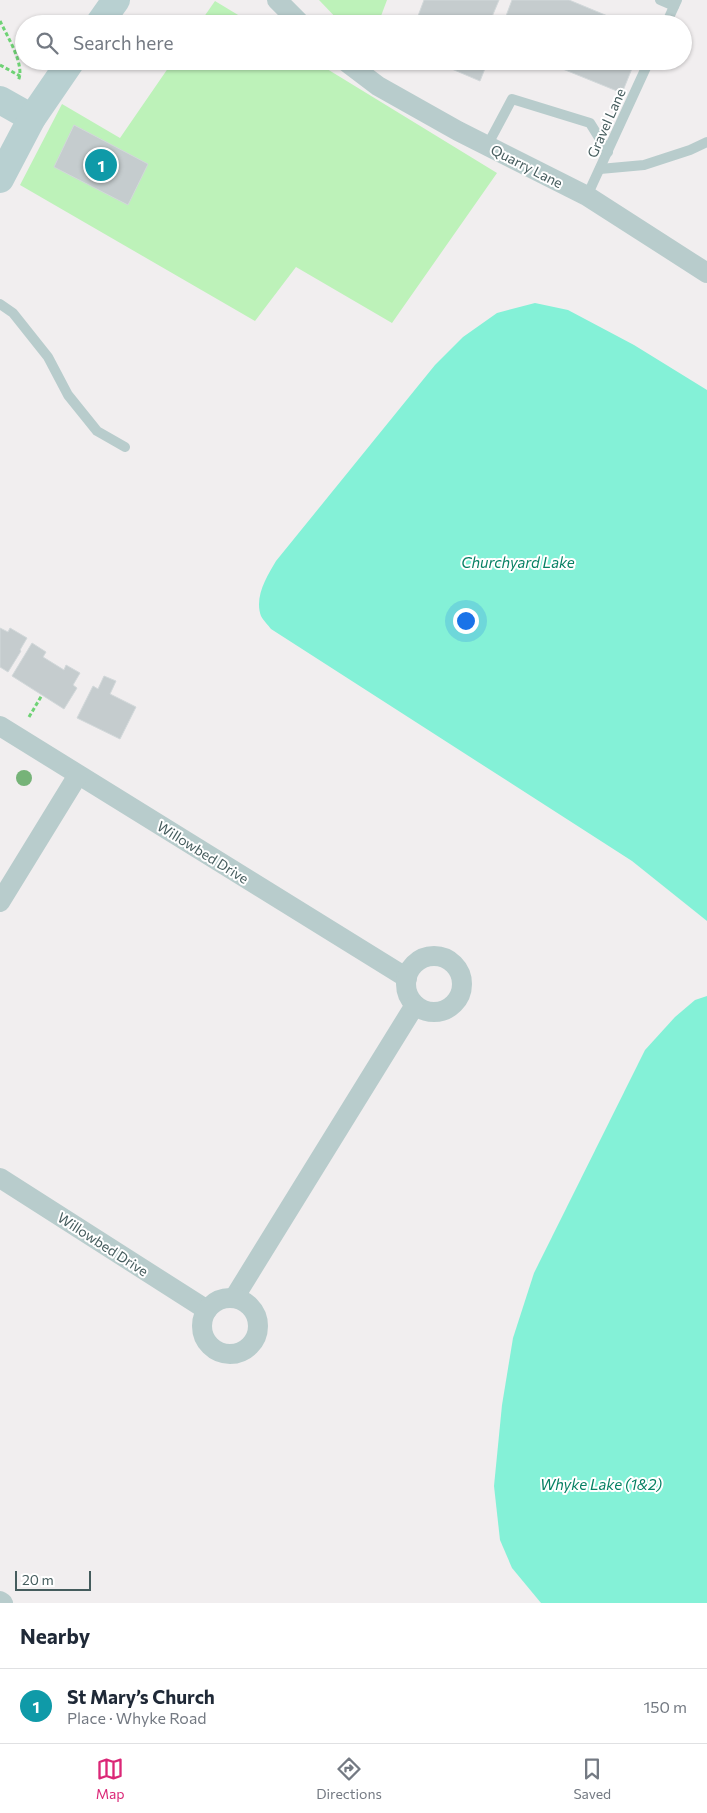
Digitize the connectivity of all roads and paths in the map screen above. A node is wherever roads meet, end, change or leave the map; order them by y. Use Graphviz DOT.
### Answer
graph roads {
  1 [pos="116,0"];
  2 [pos="277,0"];
  3 [pos="660,0"];
  4 [pos="675,3"];
  5 [pos="105,15"];
  6 [pos="292,15"];
  7 [pos="670,15"];
  8 [pos="0,21"];
  9 [pos="15,54"];
  10 [pos="0,65"];
  11 [pos="19,70"];
  12 [pos="65,70"];
  13 [pos="357,70"];
  14 [pos="645,70"];
  15 [pos="20,76"];
  16 [pos="3,101"];
  17 [pos="32,118"];
  18 [pos="707,142"];
  19 [pos="487,146"];
  20 [pos="608,152"];
  21 [pos="600,169"];
  22 [pos="0,178"];
  23 [pos="587,196"];
  24 [pos="707,273"];
  25 [pos="0,304"];
  26 [pos="125,447"];
  27 [pos="0,726"];
  28 [pos="78,775"];
  29 [pos="0,902"];
  30 [pos="407,978"];
  31 [pos="415,1005"];
  32 [pos="0,1178"];
  33 [pos="234,1298"];
  34 [pos="207,1310"];
  1 -- 5 [label="main road"];
  2 -- 6 [label="street"];
  3 -- 4 [label="lane"];
  4 -- 7 [label="lane"];
  8 -- 9 [label="path"];
  10 -- 15 [label="path"];
  11 -- 15 [label="path"];
  12 -- 17 [label="main road"];
  13 -- 19 [label="street, Quarry Lane"];
  14 -- 20 [label="lane, Gravel Lane"];
  15 -- 16 [label="path"];
  16 -- 17 [label="main road"];
  17 -- 22 [label="main road"];
  18 -- 21 [label="lane"];
  19 -- 20 [label="lane"];
  19 -- 23 [label="street, Quarry Lane"];
  20 -- 21 [label="lane, Gravel Lane"];
  21 -- 23 [label="lane, Gravel Lane"];
  23 -- 24 [label="street, Quarry Lane"];
  25 -- 26 [label="lane"];
  27 -- 28 [label="street, Willowbed Drive"];
  28 -- 29 [label="street"];
  28 -- 30 [label="street, Willowbed Drive"];
  30 -- 31 [label="street"];
  30 -- 31 [label="street"];
  31 -- 33 [label="street"];
  32 -- 34 [label="street, Willowbed Drive"];
  33 -- 34 [label="street"];
  33 -- 34 [label="street"];
}
